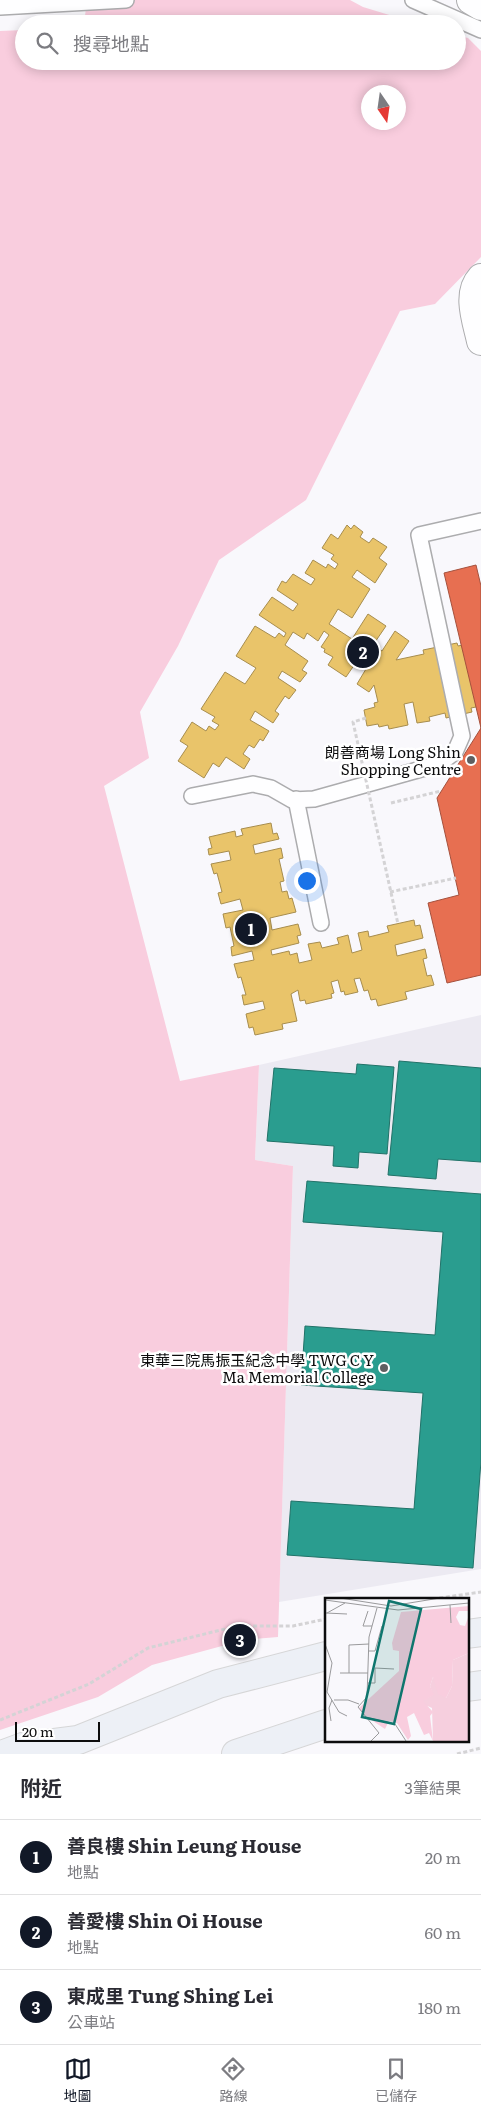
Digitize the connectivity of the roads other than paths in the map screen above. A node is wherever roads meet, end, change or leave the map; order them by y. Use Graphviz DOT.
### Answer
graph roads {
  1 [pos="126,0"];
  2 [pos="414,0"];
  3 [pos="471,0"];
  4 [pos="481,6"];
  5 [pos="0,7"];
  6 [pos="448,15"];
  7 [pos="466,23"];
  8 [pos="481,30"];
  9 [pos="481,278"];
  10 [pos="481,341"];
  11 [pos="481,521"];
  12 [pos="192,796"];
  13 [pos="296,799"];
  14 [pos="321,923"];
  15 [pos="481,1632"];
  16 [pos="468,1634"];
  17 [pos="325,1656"];
  18 [pos="481,1685"];
  19 [pos="468,1687"];
  20 [pos="325,1724"];
  21 [pos="4,1754"];
  22 [pos="236,1754"];
  1 -- 5 [label="lane"];
  2 -- 6 [label="lane"];
  3 -- 4 [label="street"];
  7 -- 8 [label="lane"];
  9 -- 10 [label="street"];
  11 -- 13 [label="lane"];
  12 -- 13 [label="lane"];
  13 -- 14 [label="lane"];
  15 -- 16 [label="main road"];
  17 -- 21 [label="main road"];
  18 -- 19 [label="main road"];
  20 -- 22 [label="main road"];
}
